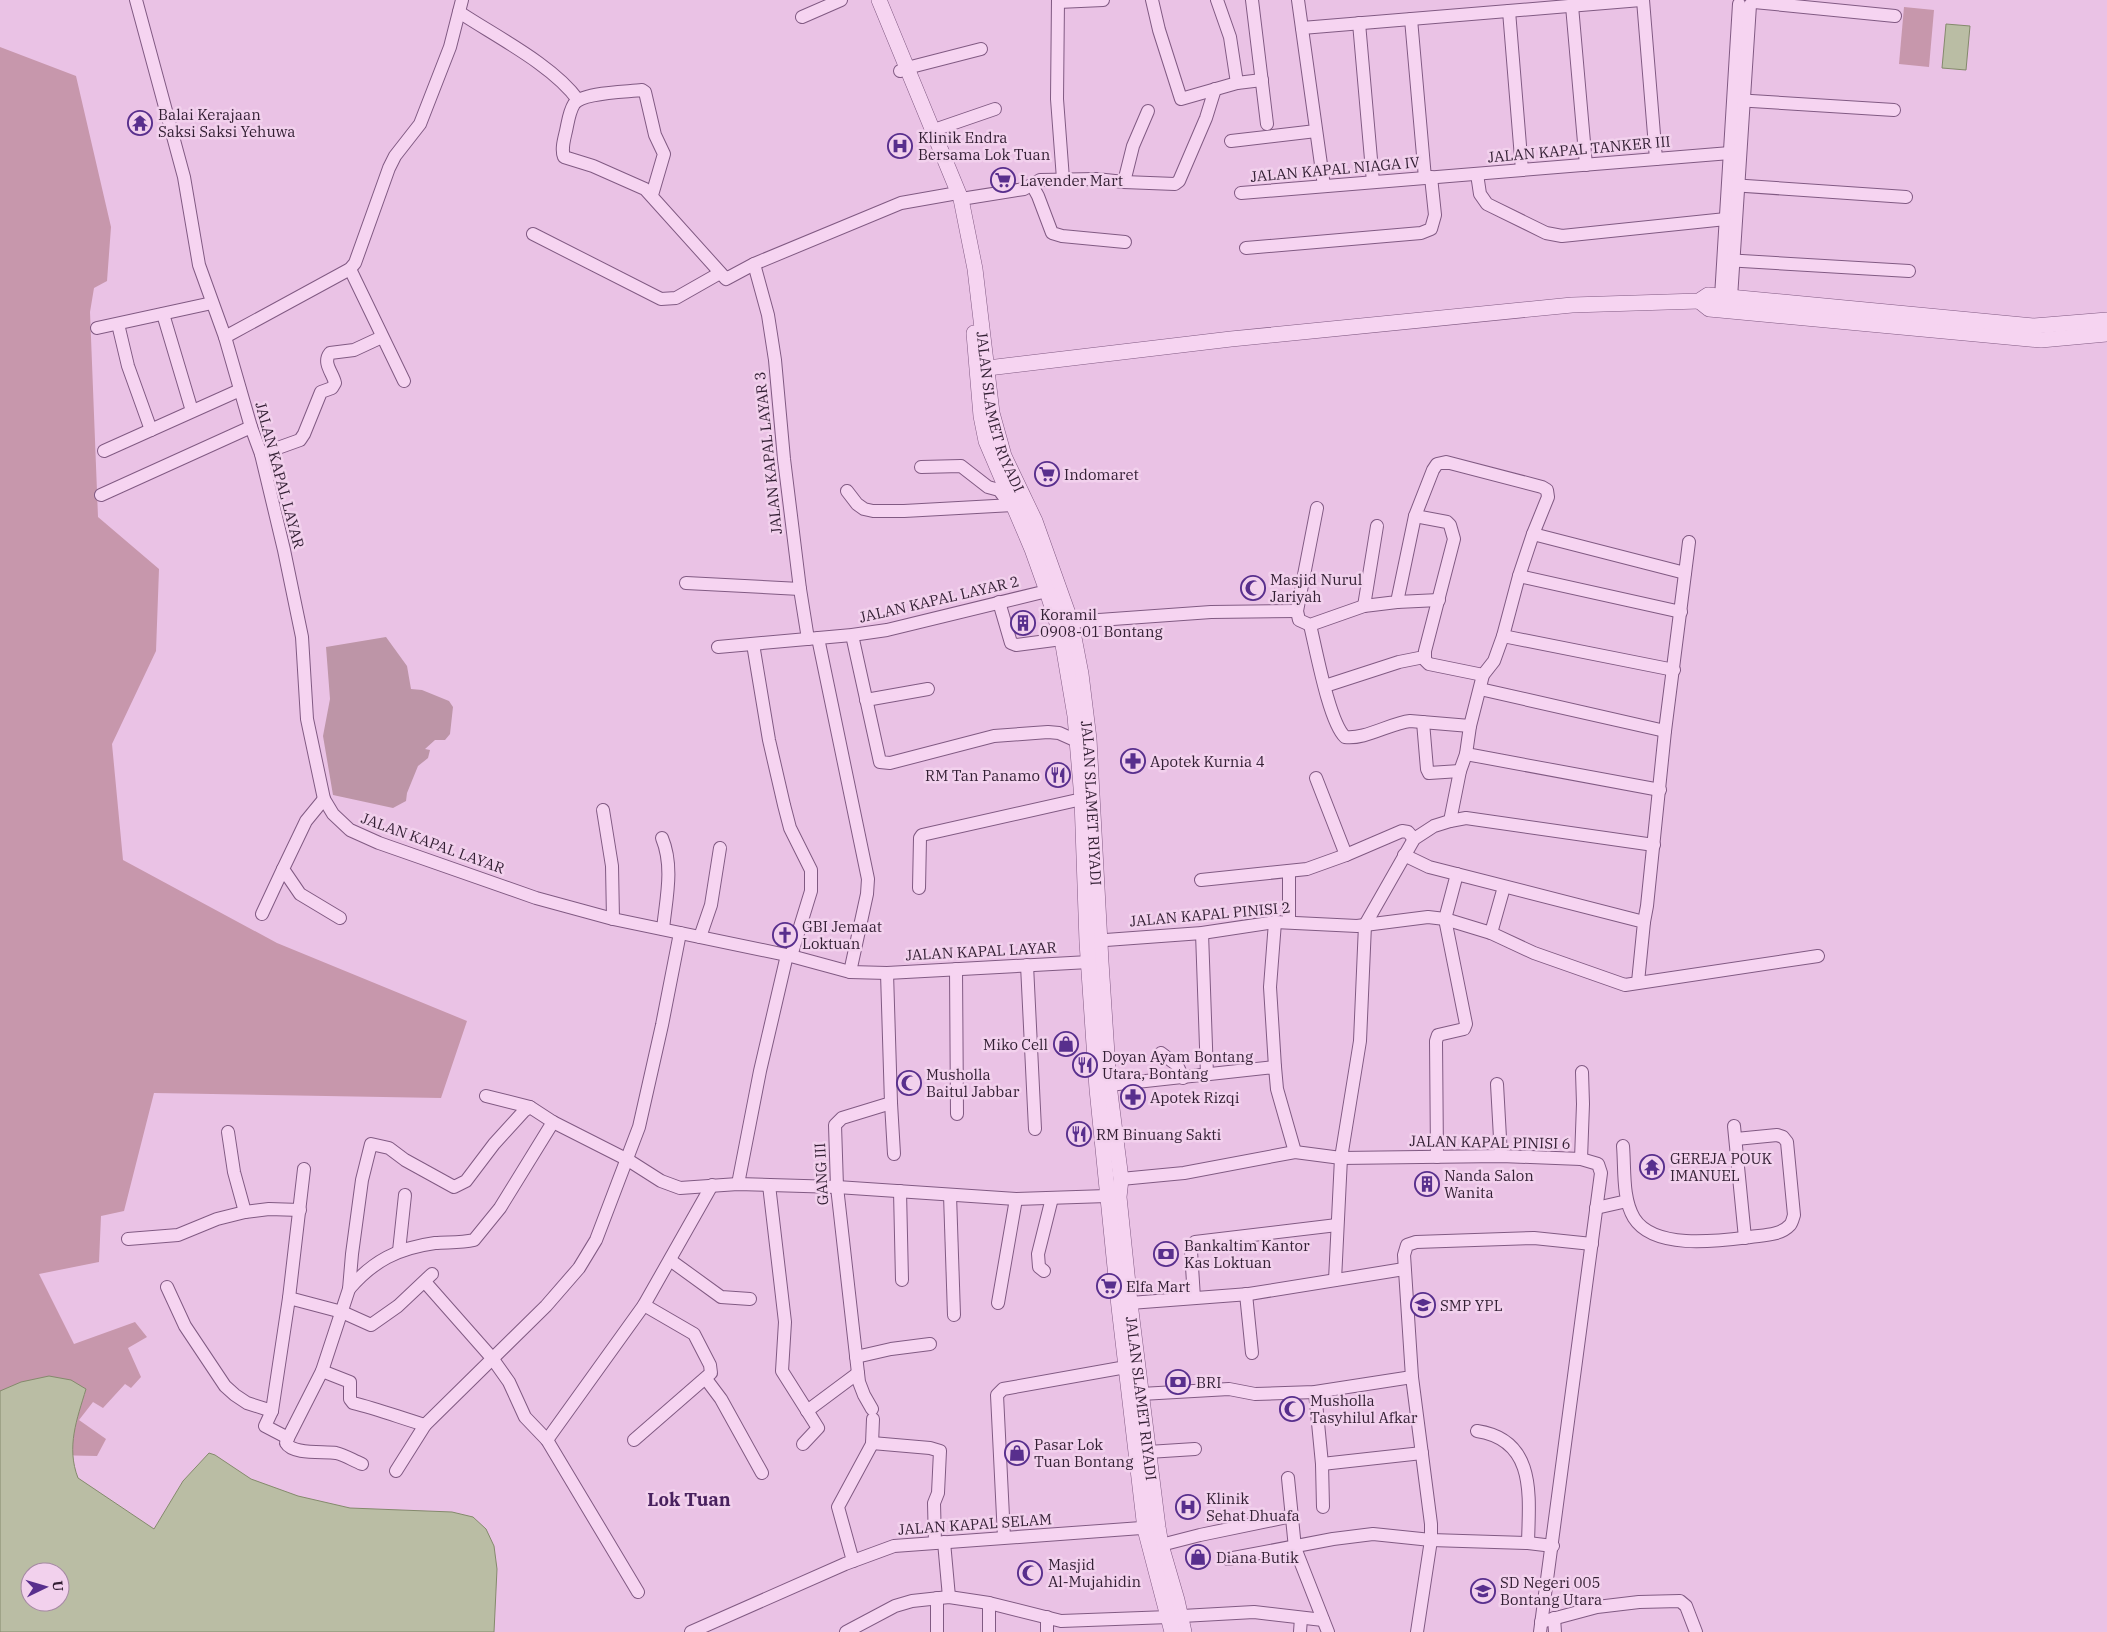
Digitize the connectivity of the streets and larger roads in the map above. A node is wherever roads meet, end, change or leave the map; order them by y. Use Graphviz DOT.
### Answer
graph roads {
  1 [pos="136,0"];
  2 [pos="841,0"];
  3 [pos="870,0"];
  4 [pos="879,0"];
  5 [pos="1103,0"];
  6 [pos="1152,0"];
  7 [pos="1216,0"];
  8 [pos="1252,0"];
  9 [pos="1298,0"];
  10 [pos="1642,0"];
  11 [pos="1058,1"];
  12 [pos="1747,2"];
  13 [pos="460,6"];
  14 [pos="1572,6"];
  15 [pos="1509,11"];
  16 [pos="1895,16"];
  17 [pos="802,17"];
  18 [pos="1411,19"];
  19 [pos="1359,24"];
  20 [pos="1302,28"];
  21 [pos="981,49"];
  22 [pos="904,70"];
  23 [pos="1262,80"];
  24 [pos="1237,84"];
  25 [pos="1216,89"];
  26 [pos="578,100"];
  27 [pos="1738,100"];
  28 [pos="995,110"];
  29 [pos="1894,110"];
  30 [pos="1148,111"];
  31 [pos="1266,124"];
  32 [pos="934,130"];
  33 [pos="1316,131"];
  34 [pos="1231,141"];
  35 [pos="1730,153"];
  36 [pos="1656,158"];
  37 [pos="1586,165"];
  38 [pos="1522,170"];
  39 [pos="1477,174"];
  40 [pos="1428,178"];
  41 [pos="1063,179"];
  42 [pos="1124,182"];
  43 [pos="1373,182"];
  44 [pos="1032,185"];
  45 [pos="1733,185"];
  46 [pos="1324,186"];
  47 [pos="1241,193"];
  48 [pos="652,195"];
  49 [pos="956,196"];
  50 [pos="1906,197"];
  51 [pos="1726,219"];
  52 [pos="533,234"];
  53 [pos="1125,242"];
  54 [pos="1246,248"];
  55 [pos="1728,260"];
  56 [pos="754,264"];
  57 [pos="350,269"];
  58 [pos="1908,271"];
  59 [pos="720,274"];
  60 [pos="1726,297"];
  61 [pos="1698,301"];
  62 [pos="212,303"];
  63 [pos="1821,312"];
  64 [pos="163,314"];
  65 [pos="2107,320"];
  66 [pos="118,324"];
  67 [pos="97,328"];
  68 [pos="2107,334"];
  69 [pos="225,337"];
  70 [pos="382,337"];
  71 [pos="988,368"];
  72 [pos="404,381"];
  73 [pos="240,390"];
  74 [pos="192,411"];
  75 [pos="250,427"];
  76 [pos="151,430"];
  77 [pos="104,451"];
  78 [pos="260,454"];
  79 [pos="921,467"];
  80 [pos="848,490"];
  81 [pos="101,495"];
  82 [pos="1011,505"];
  83 [pos="1316,508"];
  84 [pos="1416,516"];
  85 [pos="1377,526"];
  86 [pos="1533,534"];
  87 [pos="1689,542"];
  88 [pos="1684,573"];
  89 [pos="1519,576"];
  90 [pos="686,583"];
  91 [pos="800,589"];
  92 [pos="1047,591"];
  93 [pos="1439,600"];
  94 [pos="999,602"];
  95 [pos="1397,602"];
  96 [pos="1364,606"];
  97 [pos="1297,611"];
  98 [pos="1680,612"];
  99 [pos="1071,622"];
  100 [pos="1310,625"];
  101 [pos="852,635"];
  102 [pos="1503,636"];
  103 [pos="813,639"];
  104 [pos="1062,639"];
  105 [pos="753,644"];
  106 [pos="718,647"];
  107 [pos="1424,657"];
  108 [pos="1674,670"];
  109 [pos="1483,674"];
  110 [pos="1075,675"];
  111 [pos="1326,686"];
  112 [pos="928,689"];
  113 [pos="1480,689"];
  114 [pos="866,700"];
  115 [pos="1423,722"];
  116 [pos="1470,726"];
  117 [pos="1665,731"];
  118 [pos="1079,744"];
  119 [pos="1466,754"];
  120 [pos="1460,771"];
  121 [pos="1316,778"];
  122 [pos="1660,790"];
  123 [pos="324,799"];
  124 [pos="1082,799"];
  125 [pos="603,810"];
  126 [pos="1450,821"];
  127 [pos="662,838"];
  128 [pos="1414,839"];
  129 [pos="1654,845"];
  130 [pos="720,848"];
  131 [pos="1346,855"];
  132 [pos="1404,855"];
  133 [pos="283,869"];
  134 [pos="1289,871"];
  135 [pos="1457,874"];
  136 [pos="1201,880"];
  137 [pos="1504,887"];
  138 [pos="919,888"];
  139 [pos="262,914"];
  140 [pos="340,918"];
  141 [pos="613,919"];
  142 [pos="1445,919"];
  143 [pos="1275,922"];
  144 [pos="1289,922"];
  145 [pos="1644,922"];
  146 [pos="1365,925"];
  147 [pos="663,929"];
  148 [pos="680,933"];
  149 [pos="1202,933"];
  150 [pos="1491,933"];
  151 [pos="700,937"];
  152 [pos="1093,941"];
  153 [pos="789,955"];
  154 [pos="1818,956"];
  155 [pos="1089,962"];
  156 [pos="1027,965"];
  157 [pos="956,969"];
  158 [pos="850,972"];
  159 [pos="887,973"];
  160 [pos="1638,982"];
  161 [pos="1161,1053"];
  162 [pos="1275,1067"];
  163 [pos="1582,1072"];
  164 [pos="1207,1075"];
  165 [pos="1183,1078"];
  166 [pos="1497,1084"];
  167 [pos="1109,1085"];
  168 [pos="486,1096"];
  169 [pos="891,1102"];
  170 [pos="530,1107"];
  171 [pos="957,1114"];
  172 [pos="553,1122"];
  173 [pos="1734,1126"];
  174 [pos="1035,1129"];
  175 [pos="228,1132"];
  176 [pos="1736,1139"];
  177 [pos="1623,1146"];
  178 [pos="1295,1152"];
  179 [pos="894,1154"];
  180 [pos="1501,1156"];
  181 [pos="1437,1157"];
  182 [pos="1342,1158"];
  183 [pos="1581,1159"];
  184 [pos="628,1160"];
  185 [pos="304,1169"];
  186 [pos="1121,1179"];
  187 [pos="738,1184"];
  188 [pos="712,1185"];
  189 [pos="769,1185"];
  190 [pos="837,1188"];
  191 [pos="900,1191"];
  192 [pos="405,1194"];
  193 [pos="950,1195"];
  194 [pos="1107,1196"];
  195 [pos="1052,1198"];
  196 [pos="1016,1199"];
  197 [pos="1627,1201"];
  198 [pos="1596,1208"];
  199 [pos="300,1210"];
  200 [pos="246,1212"];
  201 [pos="1337,1225"];
  202 [pos="1745,1238"];
  203 [pos="128,1239"];
  204 [pos="1592,1244"];
  205 [pos="399,1251"];
  206 [pos="670,1260"];
  207 [pos="1404,1268"];
  208 [pos="1044,1271"];
  209 [pos="902,1280"];
  210 [pos="1335,1280"];
  211 [pos="167,1287"];
  212 [pos="349,1289"];
  213 [pos="1246,1294"];
  214 [pos="289,1298"];
  215 [pos="1194,1298"];
  216 [pos="750,1299"];
  217 [pos="998,1304"];
  218 [pos="1124,1305"];
  219 [pos="644,1306"];
  220 [pos="342,1312"];
  221 [pos="954,1314"];
  222 [pos="930,1344"];
  223 [pos="1252,1353"];
  224 [pos="856,1357"];
  225 [pos="492,1358"];
  226 [pos="1126,1367"];
  227 [pos="322,1371"];
  228 [pos="858,1373"];
  229 [pos="1412,1377"];
  230 [pos="706,1379"];
  231 [pos="1315,1392"];
  232 [pos="1141,1394"];
  233 [pos="272,1411"];
  234 [pos="807,1412"];
  235 [pos="425,1425"];
  236 [pos="1477,1431"];
  237 [pos="288,1438"];
  238 [pos="547,1440"];
  239 [pos="634,1440"];
  240 [pos="872,1443"];
  241 [pos="803,1444"];
  242 [pos="1194,1449"];
  243 [pos="1148,1452"];
  244 [pos="1422,1453"];
  245 [pos="362,1464"];
  246 [pos="1322,1464"];
  247 [pos="396,1471"];
  248 [pos="762,1473"];
  249 [pos="1288,1478"];
  250 [pos="1323,1508"];
  251 [pos="1292,1516"];
  252 [pos="1152,1528"];
  253 [pos="1004,1537"];
  254 [pos="1431,1540"];
  255 [pos="940,1543"];
  256 [pos="1528,1543"];
  257 [pos="1161,1545"];
  258 [pos="1553,1546"];
  259 [pos="1295,1548"];
  260 [pos="1228,1559"];
  261 [pos="853,1560"];
  262 [pos="638,1592"];
  263 [pos="943,1597"];
  264 [pos="989,1603"];
  265 [pos="1047,1617"];
  266 [pos="1175,1617"];
  267 [pos="1301,1618"];
  268 [pos="1554,1618"];
  269 [pos="1325,1626"];
  270 [pos="1540,1627"];
  271 [pos="690,1632"];
  272 [pos="846,1632"];
  273 [pos="937,1632"];
  274 [pos="989,1632"];
  275 [pos="1047,1632"];
  276 [pos="1172,1632"];
  277 [pos="1184,1632"];
  278 [pos="1300,1632"];
  279 [pos="1417,1632"];
  280 [pos="1554,1632"];
  281 [pos="1696,1632"];
  1 -- 62 [label="street, JALAN KAPAL LAYAR"];
  2 -- 17 [label="street"];
  3 -- 22 [label="street, JALAN SLAMET RIYADI"];
  4 -- 22 [label="street, JALAN SLAMET RIYADI"];
  5 -- 11 [label="street"];
  6 -- 25 [label="street"];
  7 -- 24 [label="street"];
  8 -- 23 [label="street"];
  9 -- 20 [label="street"];
  10 -- 14 [label="street"];
  10 -- 36 [label="street"];
  11 -- 41 [label="street"];
  12 -- 16 [label="street"];
  12 -- 27 [label="street"];
  13 -- 26 [label="street"];
  13 -- 57 [label="street"];
  14 -- 15 [label="street"];
  14 -- 37 [label="street"];
  15 -- 18 [label="street"];
  15 -- 38 [label="street"];
  18 -- 19 [label="street"];
  18 -- 40 [label="street"];
  19 -- 20 [label="street"];
  19 -- 43 [label="street"];
  20 -- 33 [label="street"];
  21 -- 22 [label="street"];
  22 -- 32 [label="street, JALAN SLAMET RIYADI"];
  22 -- 49 [label="street, JALAN SLAMET RIYADI"];
  23 -- 24 [label="street"];
  23 -- 31 [label="street"];
  24 -- 25 [label="street"];
  25 -- 42 [label="street"];
  26 -- 48 [label="street"];
  26 -- 48 [label="street"];
  27 -- 29 [label="street"];
  27 -- 35 [label="street"];
  27 -- 45 [label="street"];
  28 -- 32 [label="street"];
  30 -- 42 [label="street"];
  32 -- 49 [label="street, JALAN SLAMET RIYADI"];
  33 -- 34 [label="street"];
  33 -- 46 [label="street"];
  35 -- 36 [label="street, JALAN KAPAL TANKER III"];
  35 -- 45 [label="street"];
  36 -- 37 [label="street, JALAN KAPAL TANKER III"];
  37 -- 38 [label="street, JALAN KAPAL TANKER III"];
  38 -- 39 [label="street, JALAN KAPAL TANKER III"];
  39 -- 40 [label="street, JALAN KAPAL TANKER III"];
  39 -- 51 [label="street"];
  40 -- 43 [label="street, JALAN KAPAL NIAGA IV"];
  40 -- 54 [label="street"];
  41 -- 42 [label="street"];
  41 -- 44 [label="street"];
  43 -- 46 [label="street, JALAN KAPAL NIAGA IV"];
  44 -- 49 [label="street"];
  44 -- 53 [label="street"];
  45 -- 50 [label="street"];
  45 -- 51 [label="street"];
  45 -- 55 [label="street"];
  46 -- 47 [label="street, JALAN KAPAL NIAGA IV"];
  48 -- 59 [label="street"];
  49 -- 56 [label="street"];
  49 -- 71 [label="street, JALAN SLAMET RIYADI"];
  49 -- 82 [label="street, JALAN SLAMET RIYADI"];
  51 -- 55 [label="street"];
  52 -- 59 [label="street"];
  55 -- 58 [label="street"];
  55 -- 60 [label="street"];
  56 -- 59 [label="street"];
  56 -- 91 [label="street, JALAN KAPAL LAYAR 3"];
  57 -- 69 [label="street"];
  57 -- 70 [label="street"];
  60 -- 61 [label="street"];
  60 -- 63 [label="street"];
  61 -- 63 [label="street"];
  61 -- 71 [label="street"];
  62 -- 64 [label="street"];
  62 -- 69 [label="street, JALAN KAPAL LAYAR"];
  63 -- 65 [label="street"];
  63 -- 68 [label="street"];
  64 -- 66 [label="street"];
  64 -- 74 [label="street"];
  66 -- 67 [label="street"];
  66 -- 76 [label="street"];
  69 -- 73 [label="street, JALAN KAPAL LAYAR"];
  70 -- 72 [label="street"];
  70 -- 78 [label="street"];
  71 -- 99 [label="street, JALAN SLAMET RIYADI"];
  73 -- 74 [label="street"];
  73 -- 75 [label="street, JALAN KAPAL LAYAR"];
  74 -- 76 [label="street"];
  75 -- 78 [label="street, JALAN KAPAL LAYAR"];
  75 -- 81 [label="street"];
  76 -- 77 [label="street"];
  78 -- 123 [label="street, JALAN KAPAL LAYAR"];
  79 -- 82 [label="street"];
  80 -- 82 [label="street"];
  82 -- 92 [label="street, JALAN SLAMET RIYADI"];
  83 -- 97 [label="street"];
  84 -- 86 [label="street"];
  84 -- 93 [label="street"];
  84 -- 95 [label="street"];
  85 -- 96 [label="street"];
  86 -- 88 [label="street"];
  86 -- 89 [label="street"];
  87 -- 88 [label="street"];
  88 -- 98 [label="street"];
  89 -- 98 [label="street"];
  89 -- 102 [label="street"];
  90 -- 91 [label="street"];
  91 -- 103 [label="street, JALAN KAPAL LAYAR 3"];
  92 -- 94 [label="street, JALAN KAPAL LAYAR 2"];
  92 -- 104 [label="street, JALAN SLAMET RIYADI"];
  93 -- 95 [label="street"];
  93 -- 107 [label="street"];
  94 -- 101 [label="street, JALAN KAPAL LAYAR 2"];
  94 -- 104 [label="street"];
  95 -- 96 [label="street"];
  96 -- 100 [label="street"];
  97 -- 99 [label="street"];
  97 -- 100 [label="street"];
  98 -- 108 [label="street"];
  99 -- 110 [label="street, JALAN SLAMET RIYADI"];
  100 -- 111 [label="street"];
  101 -- 103 [label="street, JALAN KAPAL LAYAR 2"];
  101 -- 114 [label="street"];
  102 -- 108 [label="street"];
  102 -- 109 [label="street"];
  103 -- 105 [label="street, JALAN KAPAL LAYAR 2"];
  103 -- 158 [label="street, JALAN KAPAL LAYAR 3"];
  104 -- 110 [label="street, JALAN SLAMET RIYADI"];
  105 -- 106 [label="street, JALAN KAPAL LAYAR 2"];
  105 -- 153 [label="street"];
  107 -- 109 [label="street"];
  107 -- 111 [label="street"];
  108 -- 117 [label="street"];
  109 -- 113 [label="street"];
  110 -- 118 [label="street, JALAN SLAMET RIYADI"];
  110 -- 152 [label="street, JALAN SLAMET RIYADI"];
  111 -- 115 [label="street"];
  112 -- 114 [label="street"];
  113 -- 116 [label="street"];
  113 -- 117 [label="street"];
  114 -- 118 [label="street"];
  115 -- 116 [label="street"];
  115 -- 120 [label="street"];
  116 -- 119 [label="street"];
  117 -- 122 [label="street"];
  118 -- 124 [label="street, JALAN SLAMET RIYADI"];
  119 -- 120 [label="street"];
  119 -- 122 [label="street"];
  120 -- 126 [label="street"];
  121 -- 131 [label="street"];
  122 -- 129 [label="street"];
  123 -- 133 [label="street"];
  123 -- 141 [label="street, JALAN KAPAL LAYAR"];
  124 -- 138 [label="street"];
  124 -- 152 [label="street, JALAN SLAMET RIYADI"];
  125 -- 141 [label="street"];
  126 -- 128 [label="street"];
  126 -- 129 [label="street"];
  127 -- 147 [label="street"];
  128 -- 131 [label="street"];
  128 -- 132 [label="street"];
  129 -- 145 [label="street"];
  130 -- 151 [label="street"];
  131 -- 134 [label="street"];
  132 -- 135 [label="street"];
  132 -- 146 [label="street"];
  133 -- 139 [label="street"];
  133 -- 140 [label="street"];
  134 -- 136 [label="street"];
  134 -- 144 [label="street"];
  135 -- 137 [label="street"];
  135 -- 142 [label="street"];
  137 -- 145 [label="street"];
  137 -- 150 [label="street"];
  141 -- 147 [label="street, JALAN KAPAL LAYAR"];
  142 -- 146 [label="street, JALAN KAPAL PINISI 2"];
  142 -- 150 [label="street, JALAN KAPAL PINISI 2"];
  142 -- 181 [label="street"];
  143 -- 144 [label="street, JALAN KAPAL PINISI 2"];
  143 -- 149 [label="street, JALAN KAPAL PINISI 2"];
  143 -- 162 [label="street"];
  144 -- 146 [label="street, JALAN KAPAL PINISI 2"];
  145 -- 160 [label="street"];
  146 -- 182 [label="street"];
  147 -- 148 [label="street, JALAN KAPAL LAYAR"];
  148 -- 151 [label="street, JALAN KAPAL LAYAR"];
  148 -- 184 [label="street"];
  149 -- 152 [label="street, JALAN KAPAL PINISI 2"];
  149 -- 164 [label="street"];
  150 -- 160 [label="street, JALAN KAPAL PINISI 2"];
  151 -- 153 [label="street, JALAN KAPAL LAYAR"];
  152 -- 155 [label="street, JALAN SLAMET RIYADI"];
  152 -- 167 [label="street, JALAN SLAMET RIYADI"];
  153 -- 158 [label="street, JALAN KAPAL LAYAR"];
  153 -- 187 [label="street"];
  154 -- 160 [label="street, JALAN KAPAL PINISI 2"];
  155 -- 156 [label="street, JALAN KAPAL LAYAR"];
  155 -- 194 [label="street, JALAN SLAMET RIYADI"];
  156 -- 157 [label="street, JALAN KAPAL LAYAR"];
  156 -- 174 [label="street"];
  157 -- 159 [label="street, JALAN KAPAL LAYAR"];
  157 -- 171 [label="street"];
  158 -- 159 [label="street, JALAN KAPAL LAYAR"];
  159 -- 169 [label="street"];
  161 -- 165 [label="street"];
  162 -- 164 [label="street"];
  162 -- 178 [label="street"];
  163 -- 183 [label="street"];
  164 -- 165 [label="street"];
  165 -- 167 [label="street"];
  166 -- 180 [label="street"];
  167 -- 186 [label="street, JALAN SLAMET RIYADI"];
  168 -- 170 [label="street"];
  169 -- 179 [label="street"];
  169 -- 190 [label="street, GANG III"];
  170 -- 172 [label="street"];
  170 -- 212 [label="street"];
  172 -- 184 [label="street"];
  172 -- 205 [label="street"];
  173 -- 176 [label="street"];
  175 -- 200 [label="street"];
  176 -- 202 [label="street"];
  176 -- 202 [label="street"];
  177 -- 197 [label="street"];
  178 -- 182 [label="street, JALAN KAPAL PINISI 6"];
  178 -- 186 [label="street, JALAN KAPAL PINISI 6"];
  180 -- 181 [label="street, JALAN KAPAL PINISI 6"];
  180 -- 183 [label="street, JALAN KAPAL PINISI 6"];
  181 -- 182 [label="street, JALAN KAPAL PINISI 6"];
  182 -- 201 [label="street"];
  183 -- 198 [label="street, JALAN KAPAL PINISI 6"];
  184 -- 188 [label="street"];
  184 -- 225 [label="street"];
  185 -- 199 [label="street"];
  186 -- 218 [label="street, JALAN SLAMET RIYADI"];
  187 -- 188 [label="street"];
  187 -- 189 [label="street"];
  188 -- 206 [label="street"];
  189 -- 190 [label="street"];
  189 -- 234 [label="street"];
  190 -- 191 [label="street"];
  190 -- 224 [label="street, GANG III"];
  191 -- 193 [label="street"];
  191 -- 209 [label="street"];
  192 -- 205 [label="street"];
  193 -- 196 [label="street"];
  193 -- 221 [label="street"];
  194 -- 195 [label="street"];
  194 -- 218 [label="street, JALAN SLAMET RIYADI"];
  195 -- 196 [label="street"];
  195 -- 208 [label="street"];
  196 -- 217 [label="street"];
  197 -- 198 [label="street"];
  197 -- 202 [label="street"];
  198 -- 204 [label="street, JALAN KAPAL PINISI 6"];
  199 -- 200 [label="street"];
  199 -- 214 [label="street"];
  200 -- 203 [label="street"];
  201 -- 210 [label="street"];
  201 -- 215 [label="street"];
  204 -- 207 [label="street"];
  204 -- 258 [label="street, JALAN KAPAL PINISI 6"];
  205 -- 212 [label="street"];
  206 -- 216 [label="street"];
  206 -- 219 [label="street"];
  207 -- 210 [label="street"];
  207 -- 229 [label="street"];
  210 -- 213 [label="street"];
  211 -- 233 [label="street"];
  212 -- 220 [label="street"];
  213 -- 215 [label="street"];
  213 -- 223 [label="street"];
  214 -- 220 [label="street"];
  214 -- 233 [label="street"];
  215 -- 218 [label="street"];
  218 -- 226 [label="street, JALAN SLAMET RIYADI"];
  218 -- 232 [label="street, JALAN SLAMET RIYADI"];
  219 -- 230 [label="street"];
  219 -- 238 [label="street"];
  220 -- 225 [label="street"];
  220 -- 227 [label="street"];
  222 -- 224 [label="street"];
  224 -- 228 [label="street, GANG III"];
  225 -- 235 [label="street"];
  225 -- 238 [label="street"];
  226 -- 252 [label="street, JALAN SLAMET RIYADI"];
  226 -- 253 [label="street"];
  227 -- 235 [label="street"];
  227 -- 237 [label="street"];
  228 -- 234 [label="street"];
  228 -- 240 [label="street, GANG III"];
  229 -- 231 [label="street"];
  229 -- 244 [label="street"];
  230 -- 239 [label="street"];
  230 -- 248 [label="street"];
  231 -- 232 [label="street"];
  231 -- 246 [label="street"];
  232 -- 243 [label="street, JALAN SLAMET RIYADI"];
  233 -- 237 [label="street"];
  234 -- 241 [label="street"];
  235 -- 247 [label="street"];
  236 -- 256 [label="street"];
  237 -- 245 [label="street"];
  238 -- 262 [label="street"];
  240 -- 255 [label="street"];
  240 -- 261 [label="street"];
  242 -- 243 [label="street"];
  243 -- 252 [label="street, JALAN SLAMET RIYADI"];
  244 -- 246 [label="street"];
  244 -- 254 [label="street"];
  246 -- 250 [label="street"];
  249 -- 251 [label="street"];
  251 -- 257 [label="street"];
  251 -- 259 [label="street"];
  252 -- 253 [label="street, JALAN KAPAL SELAM"];
  252 -- 257 [label="street, JALAN SLAMET RIYADI"];
  252 -- 266 [label="street, JALAN SLAMET RIYADI"];
  253 -- 255 [label="street, JALAN KAPAL SELAM"];
  254 -- 256 [label="street"];
  254 -- 259 [label="street"];
  254 -- 279 [label="street"];
  255 -- 261 [label="street, JALAN KAPAL SELAM"];
  255 -- 263 [label="street"];
  256 -- 258 [label="street"];
  257 -- 266 [label="street, JALAN SLAMET RIYADI"];
  258 -- 270 [label="street, JALAN KAPAL PINISI 6"];
  259 -- 260 [label="street"];
  259 -- 269 [label="street"];
  261 -- 271 [label="street, JALAN KAPAL SELAM"];
  263 -- 264 [label="street"];
  263 -- 272 [label="street"];
  263 -- 273 [label="street"];
  264 -- 265 [label="street"];
  264 -- 274 [label="street"];
  265 -- 266 [label="street"];
  265 -- 275 [label="street"];
  266 -- 267 [label="street"];
  266 -- 276 [label="street, JALAN SLAMET RIYADI"];
  266 -- 277 [label="street, JALAN SLAMET RIYADI"];
  267 -- 269 [label="street"];
  267 -- 278 [label="street"];
  268 -- 270 [label="street"];
  268 -- 280 [label="street"];
  268 -- 281 [label="street"];
}
